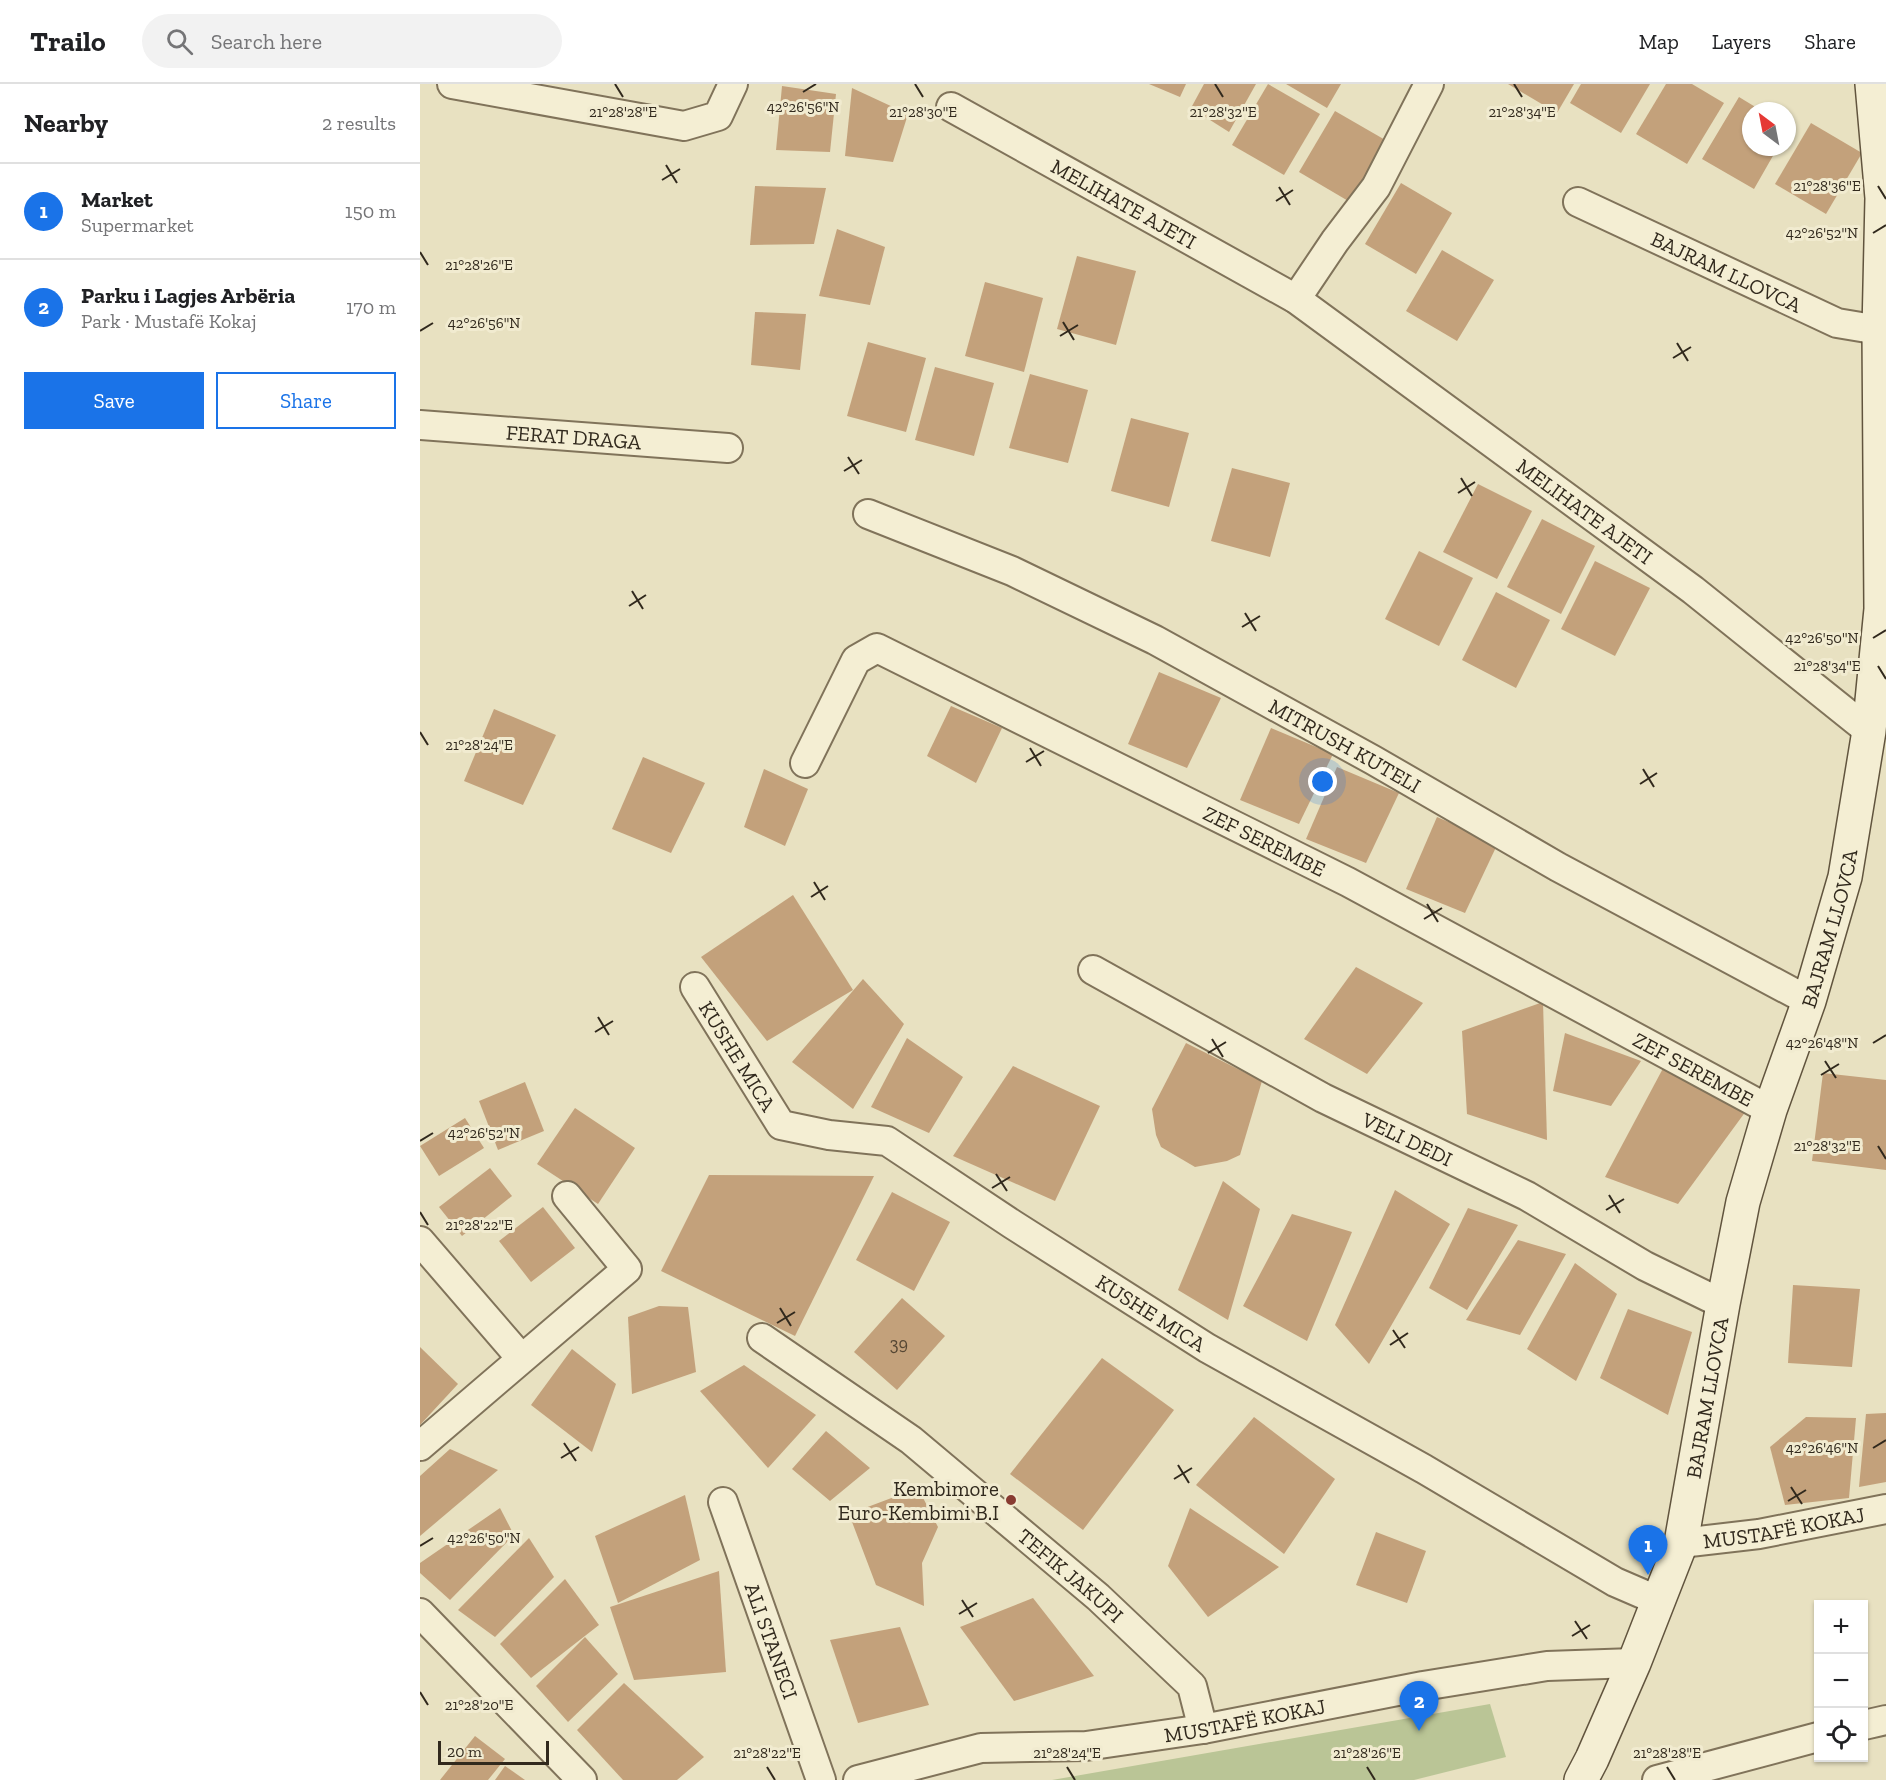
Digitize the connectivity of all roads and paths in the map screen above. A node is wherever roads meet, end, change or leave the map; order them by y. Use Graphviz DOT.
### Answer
graph roads {
  1 [pos="452,84"];
  2 [pos="733,84"];
  3 [pos="1429,84"];
  4 [pos="1872,84"];
  5 [pos="951,107"];
  6 [pos="1578,202"];
  7 [pos="1296,299"];
  8 [pos="1879,330"];
  9 [pos="420,425"];
  10 [pos="728,448"];
  11 [pos="868,514"];
  12 [pos="1883,608"];
  13 [pos="1869,731"];
  14 [pos="805,763"];
  15 [pos="1093,970"];
  16 [pos="695,987"];
  17 [pos="1809,1001"];
  18 [pos="1770,1110"];
  19 [pos="567,1196"];
  20 [pos="420,1241"];
  21 [pos="1723,1304"];
  22 [pos="762,1338"];
  23 [pos="521,1358"];
  24 [pos="420,1446"];
  25 [pos="723,1502"];
  26 [pos="1886,1509"];
  27 [pos="1681,1543"];
  28 [pos="1659,1601"];
  29 [pos="420,1613"];
  30 [pos="1634,1663"];
  31 [pos="1203,1729"];
  32 [pos="1814,1738"];
  33 [pos="582,1780"];
  34 [pos="821,1780"];
  35 [pos="858,1780"];
  36 [pos="1581,1780"];
  37 [pos="1657,1780"];
  1 -- 2 [label="street"];
  3 -- 7 [label="street"];
  4 -- 8 [label="street, BAJRAM LLOVCA"];
  5 -- 7 [label="street, MELIHATE AJETI"];
  6 -- 8 [label="street, BAJRAM LLOVCA"];
  7 -- 13 [label="street, MELIHATE AJETI"];
  8 -- 12 [label="street, BAJRAM LLOVCA"];
  9 -- 10 [label="street, FERAT DRAGA"];
  11 -- 17 [label="street, MITRUSH KUTELI"];
  12 -- 13 [label="street, BAJRAM LLOVCA"];
  13 -- 17 [label="street, BAJRAM LLOVCA"];
  14 -- 18 [label="street, ZEF SEREMBE"];
  15 -- 21 [label="street, VELI DEDI"];
  16 -- 28 [label="street, KUSHE MICA"];
  17 -- 18 [label="street, BAJRAM LLOVCA"];
  18 -- 21 [label="street, BAJRAM LLOVCA"];
  19 -- 23 [label="street"];
  20 -- 23 [label="street"];
  21 -- 27 [label="street, BAJRAM LLOVCA"];
  22 -- 31 [label="street, TEFIK JAKUPI"];
  23 -- 24 [label="street"];
  25 -- 34 [label="street, ALI STANECI"];
  26 -- 27 [label="street, MUSTAFË KOKAJ"];
  27 -- 28 [label="street, BAJRAM LLOVCA"];
  28 -- 30 [label="street, BAJRAM LLOVCA"];
  29 -- 33 [label="street"];
  30 -- 31 [label="street, MUSTAFË KOKAJ"];
  30 -- 36 [label="street, BAJRAM LLOVCA"];
  31 -- 35 [label="street, MUSTAFË KOKAJ"];
  32 -- 37 [label="street"];
}
